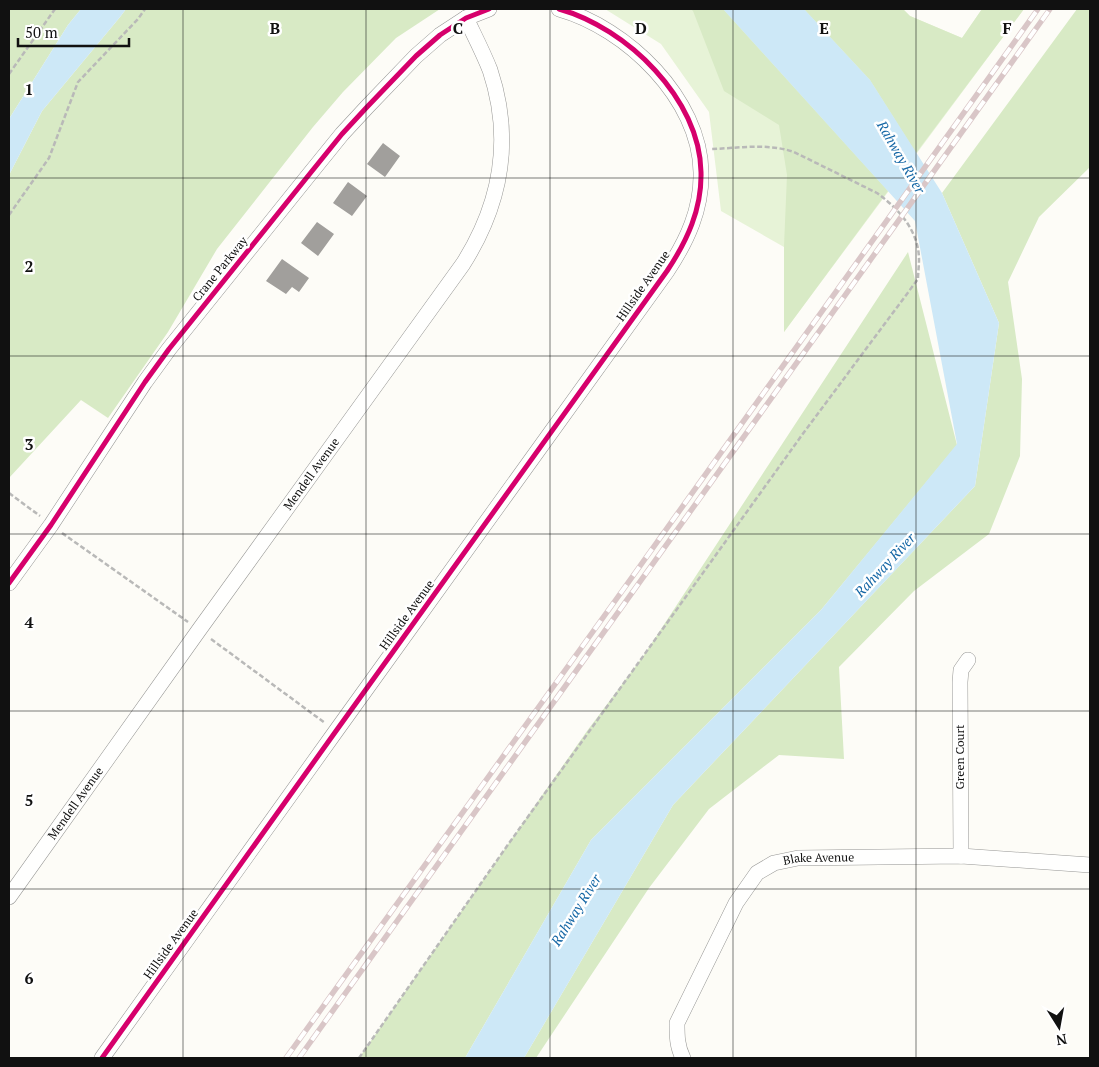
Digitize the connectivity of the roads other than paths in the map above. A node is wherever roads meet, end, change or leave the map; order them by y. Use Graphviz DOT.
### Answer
graph roads {
  1 [pos="489,9"];
  2 [pos="559,9"];
  3 [pos="466,18"];
  4 [pos="9,583"];
  5 [pos="968,660"];
  6 [pos="961,856"];
  7 [pos="1090,865"];
  8 [pos="9,897"];
  9 [pos="102,1058"];
  10 [pos="683,1058"];
  1 -- 3 [label="street, Crane Parkway"];
  2 -- 9 [label="street, Hillside Avenue"];
  3 -- 4 [label="street, Crane Parkway"];
  3 -- 8 [label="street, Mendell Avenue"];
  5 -- 6 [label="street, Green Court"];
  6 -- 7 [label="street, Blake Avenue"];
  6 -- 10 [label="street, Blake Avenue"];
}
